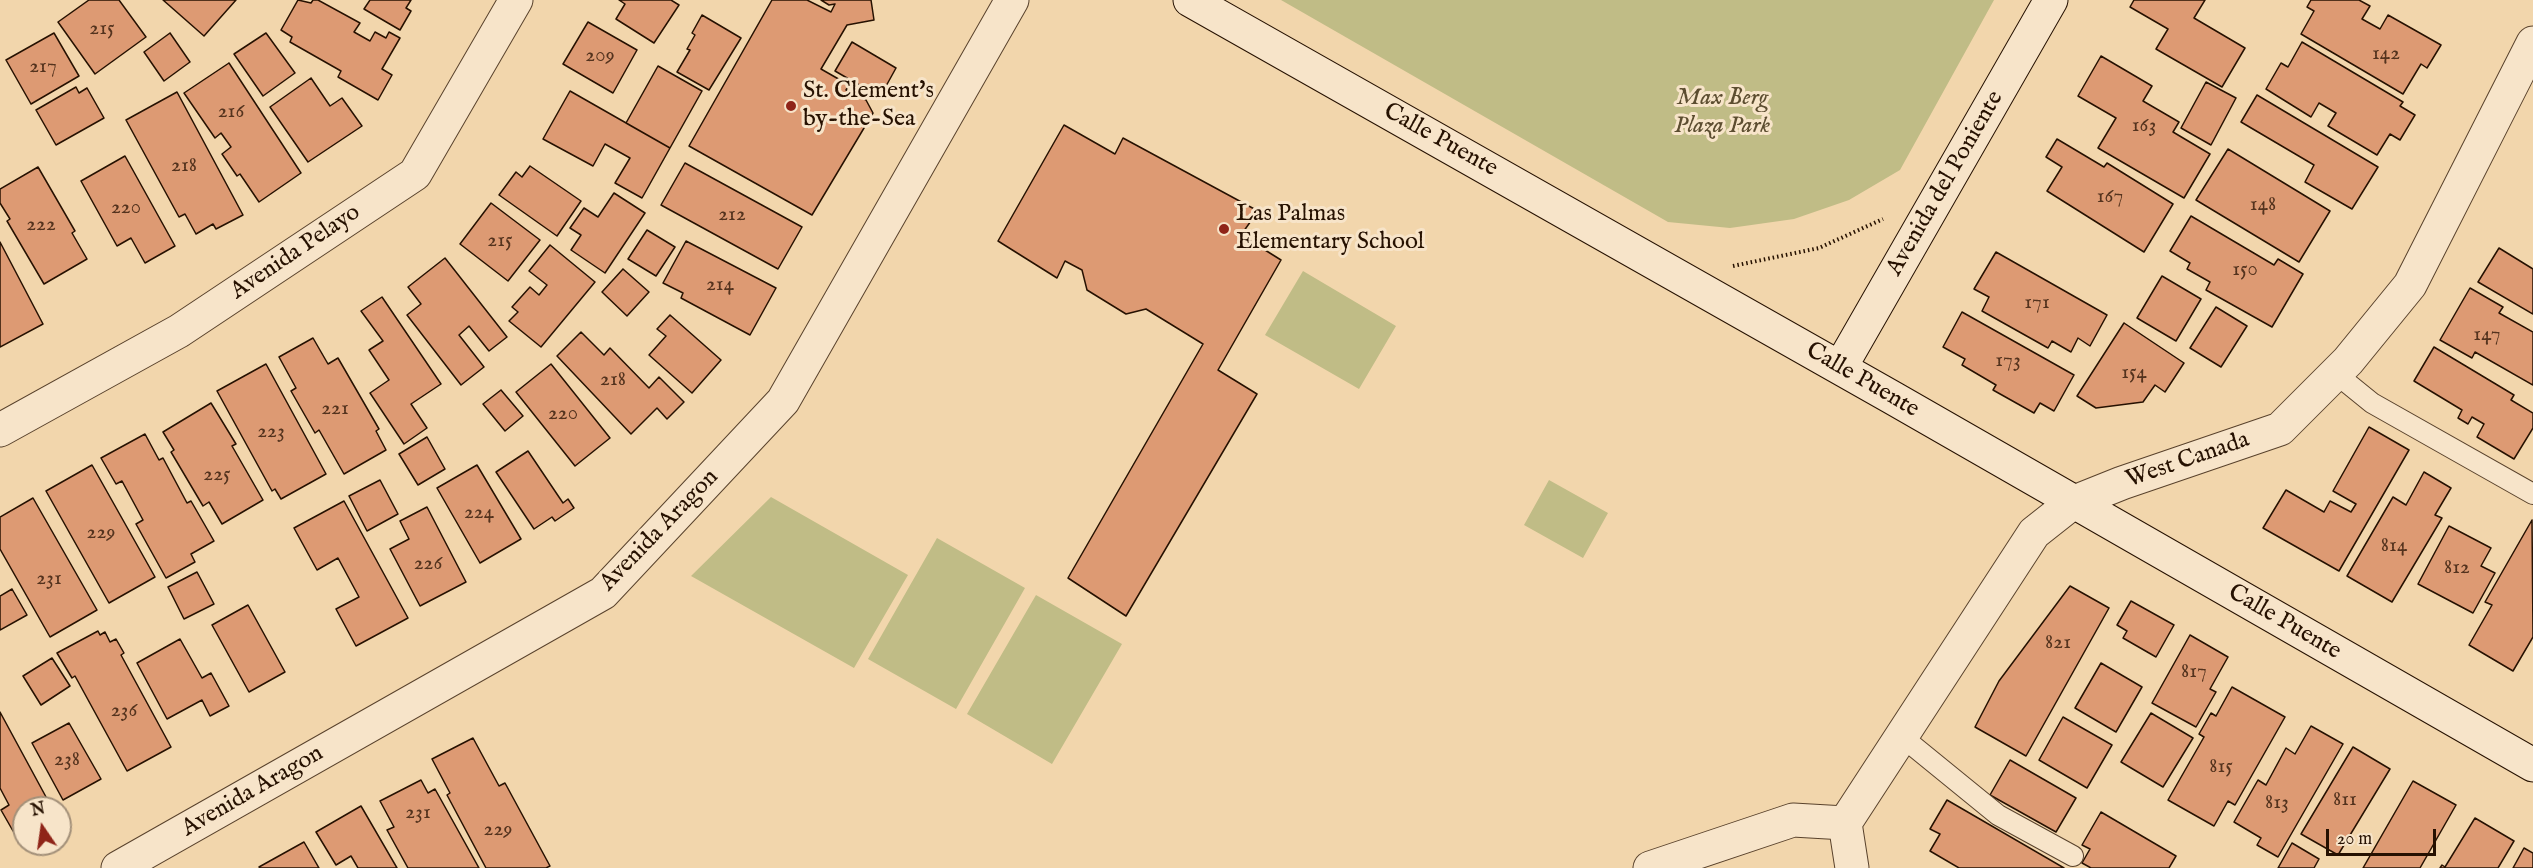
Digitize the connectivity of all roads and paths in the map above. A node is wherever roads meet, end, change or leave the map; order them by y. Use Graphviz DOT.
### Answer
graph roads {
  1 [pos="516,0"];
  2 [pos="1012,0"];
  3 [pos="1190,0"];
  4 [pos="2051,0"];
  5 [pos="2533,43"];
  6 [pos="1893,212"];
  7 [pos="1724,266"];
  8 [pos="1840,368"];
  9 [pos="2335,373"];
  10 [pos="0,430"];
  11 [pos="2533,494"];
  12 [pos="2072,503"];
  13 [pos="1901,736"];
  14 [pos="2533,765"];
  15 [pos="1845,823"];
  16 [pos="2073,856"];
  17 [pos="118,868"];
  18 [pos="1650,868"];
  19 [pos="1852,868"];
  1 -- 10 [label="street, Avenida Pelayo"];
  2 -- 17 [label="street, Avenida Aragon"];
  3 -- 8 [label="street, Calle Puente"];
  4 -- 8 [label="street, Avenida del Poniente"];
  5 -- 9 [label="street, West Canada"];
  6 -- 7 [label="path"];
  8 -- 12 [label="street, Calle Puente"];
  9 -- 11 [label="lane"];
  9 -- 12 [label="street, West Canada"];
  12 -- 13 [label="street, West Canada"];
  12 -- 14 [label="street, Calle Puente"];
  13 -- 15 [label="street, West Canada"];
  13 -- 16 [label="lane"];
  15 -- 18 [label="street"];
  15 -- 19 [label="street"];
}
